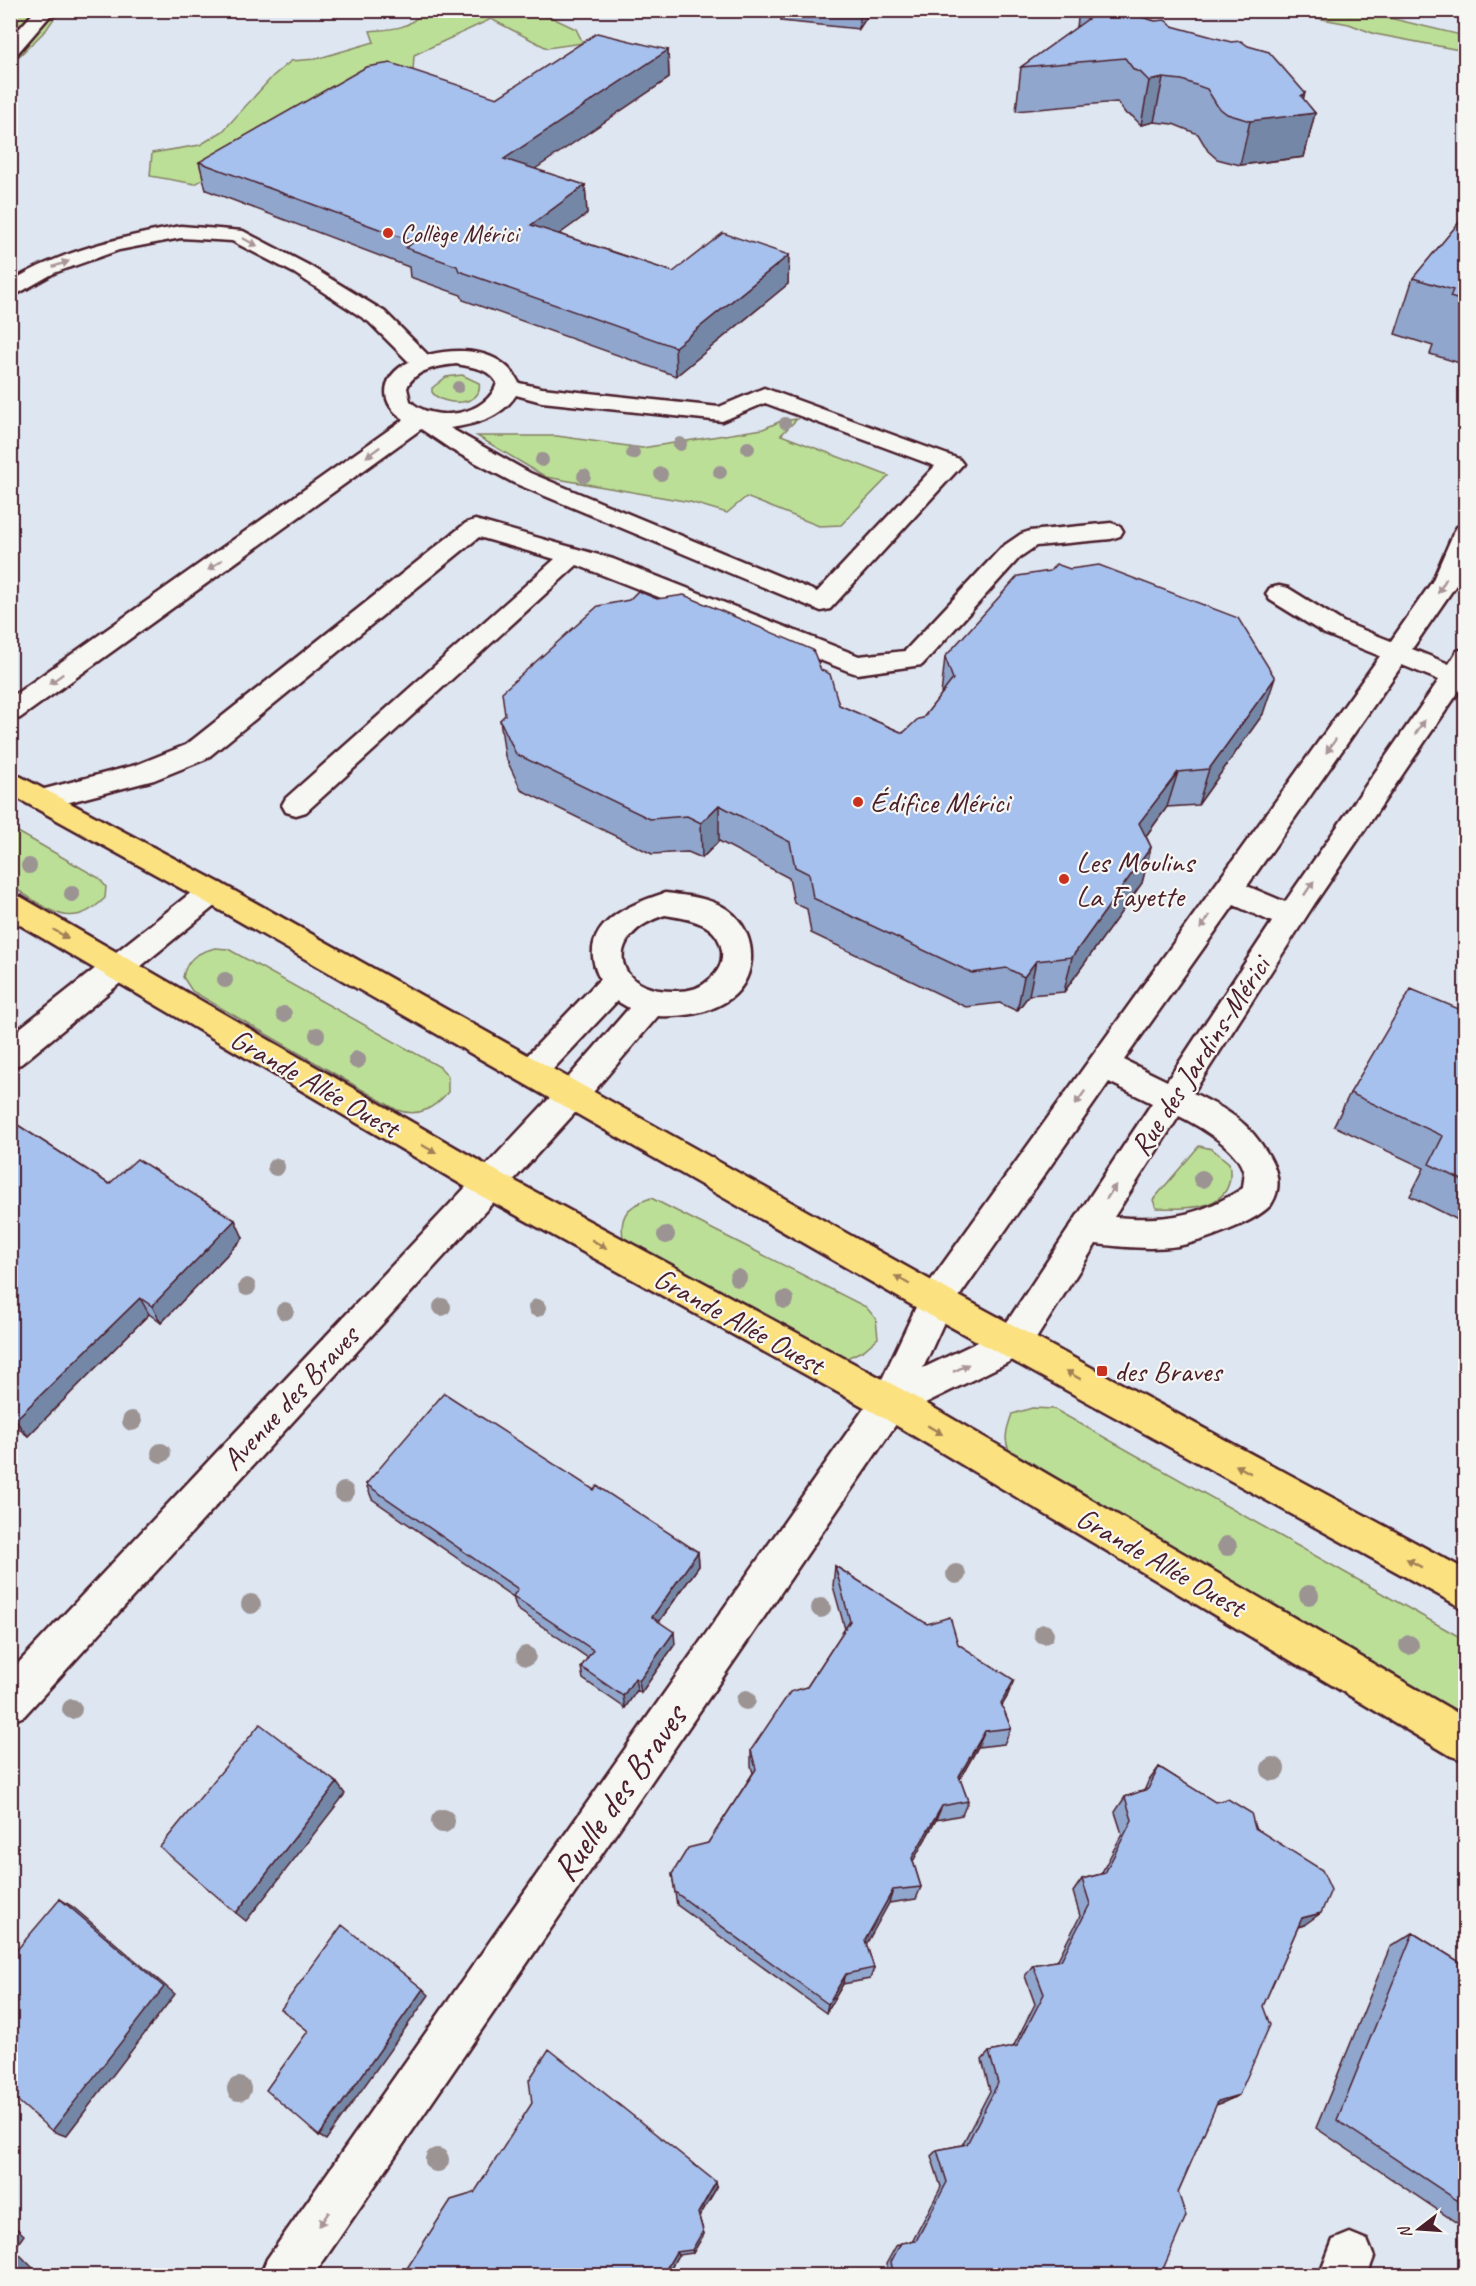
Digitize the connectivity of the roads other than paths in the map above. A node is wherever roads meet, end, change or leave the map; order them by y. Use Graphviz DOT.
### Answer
graph roads {
  1 [pos="46,10"];
  2 [pos="10,51"];
  3 [pos="10,292"];
  4 [pos="423,363"];
  5 [pos="509,387"];
  6 [pos="421,418"];
  7 [pos="1111,531"];
  8 [pos="1465,532"];
  9 [pos="573,556"];
  10 [pos="1279,594"];
  11 [pos="1396,653"];
  12 [pos="1460,667"];
  13 [pos="10,712"];
  14 [pos="10,782"];
  15 [pos="43,799"];
  16 [pos="296,805"];
  17 [pos="1228,890"];
  18 [pos="212,892"];
  19 [pos="10,905"];
  20 [pos="1290,917"];
  21 [pos="116,967"];
  22 [pos="616,982"];
  23 [pos="651,1003"];
  24 [pos="10,1055"];
  25 [pos="1104,1065"];
  26 [pos="531,1072"];
  27 [pos="572,1095"];
  28 [pos="1173,1098"];
  29 [pos="488,1183"];
  30 [pos="1087,1229"];
  31 [pos="936,1301"];
  32 [pos="1014,1342"];
  33 [pos="890,1402"];
  34 [pos="1466,1591"];
  35 [pos="10,1702"];
  36 [pos="1466,1741"];
  37 [pos="284,2276"];
  1 -- 2 [label="street"];
  3 -- 4 [label="street, one-way"];
  4 -- 5 [label="street"];
  4 -- 6 [label="street"];
  5 -- 6 [label="street"];
  5 -- 6 [label="street"];
  6 -- 13 [label="street, one-way"];
  7 -- 9 [label="street"];
  8 -- 11 [label="street, one-way"];
  9 -- 15 [label="street"];
  9 -- 16 [label="street"];
  10 -- 11 [label="street"];
  11 -- 12 [label="street"];
  11 -- 17 [label="street, one-way"];
  20 -- 12 [label="street, Rue des Jardins-Mérici, one-way"];
  14 -- 15 [label="main road"];
  15 -- 18 [label="main road"];
  17 -- 20 [label="street"];
  17 -- 25 [label="street, one-way"];
  18 -- 21 [label="street"];
  18 -- 26 [label="main road"];
  19 -- 21 [label="main road, Grande Allée Ouest, one-way"];
  20 -- 28 [label="street, Rue des Jardins-Mérici"];
  21 -- 24 [label="street"];
  21 -- 29 [label="main road, Grande Allée Ouest, one-way"];
  22 -- 23 [label="street"];
  22 -- 23 [label="street"];
  22 -- 26 [label="street"];
  23 -- 27 [label="street, Avenue des Braves"];
  25 -- 28 [label="street"];
  25 -- 31 [label="street, one-way"];
  26 -- 27 [label="main road"];
  27 -- 29 [label="street, Avenue des Braves"];
  31 -- 27 [label="main road, one-way"];
  30 -- 28 [label="street, Rue des Jardins-Mérici, one-way"];
  28 -- 30 [label="street"];
  29 -- 33 [label="main road, Grande Allée Ouest, one-way"];
  29 -- 35 [label="street, Avenue des Braves"];
  30 -- 32 [label="street, Rue des Jardins-Mérici"];
  31 -- 32 [label="main road"];
  31 -- 33 [label="street, Ruelle des Braves"];
  33 -- 32 [label="street, one-way"];
  34 -- 32 [label="main road, one-way"];
  33 -- 36 [label="main road, Grande Allée Ouest, one-way"];
  33 -- 37 [label="street, Ruelle des Braves, one-way"];
}
